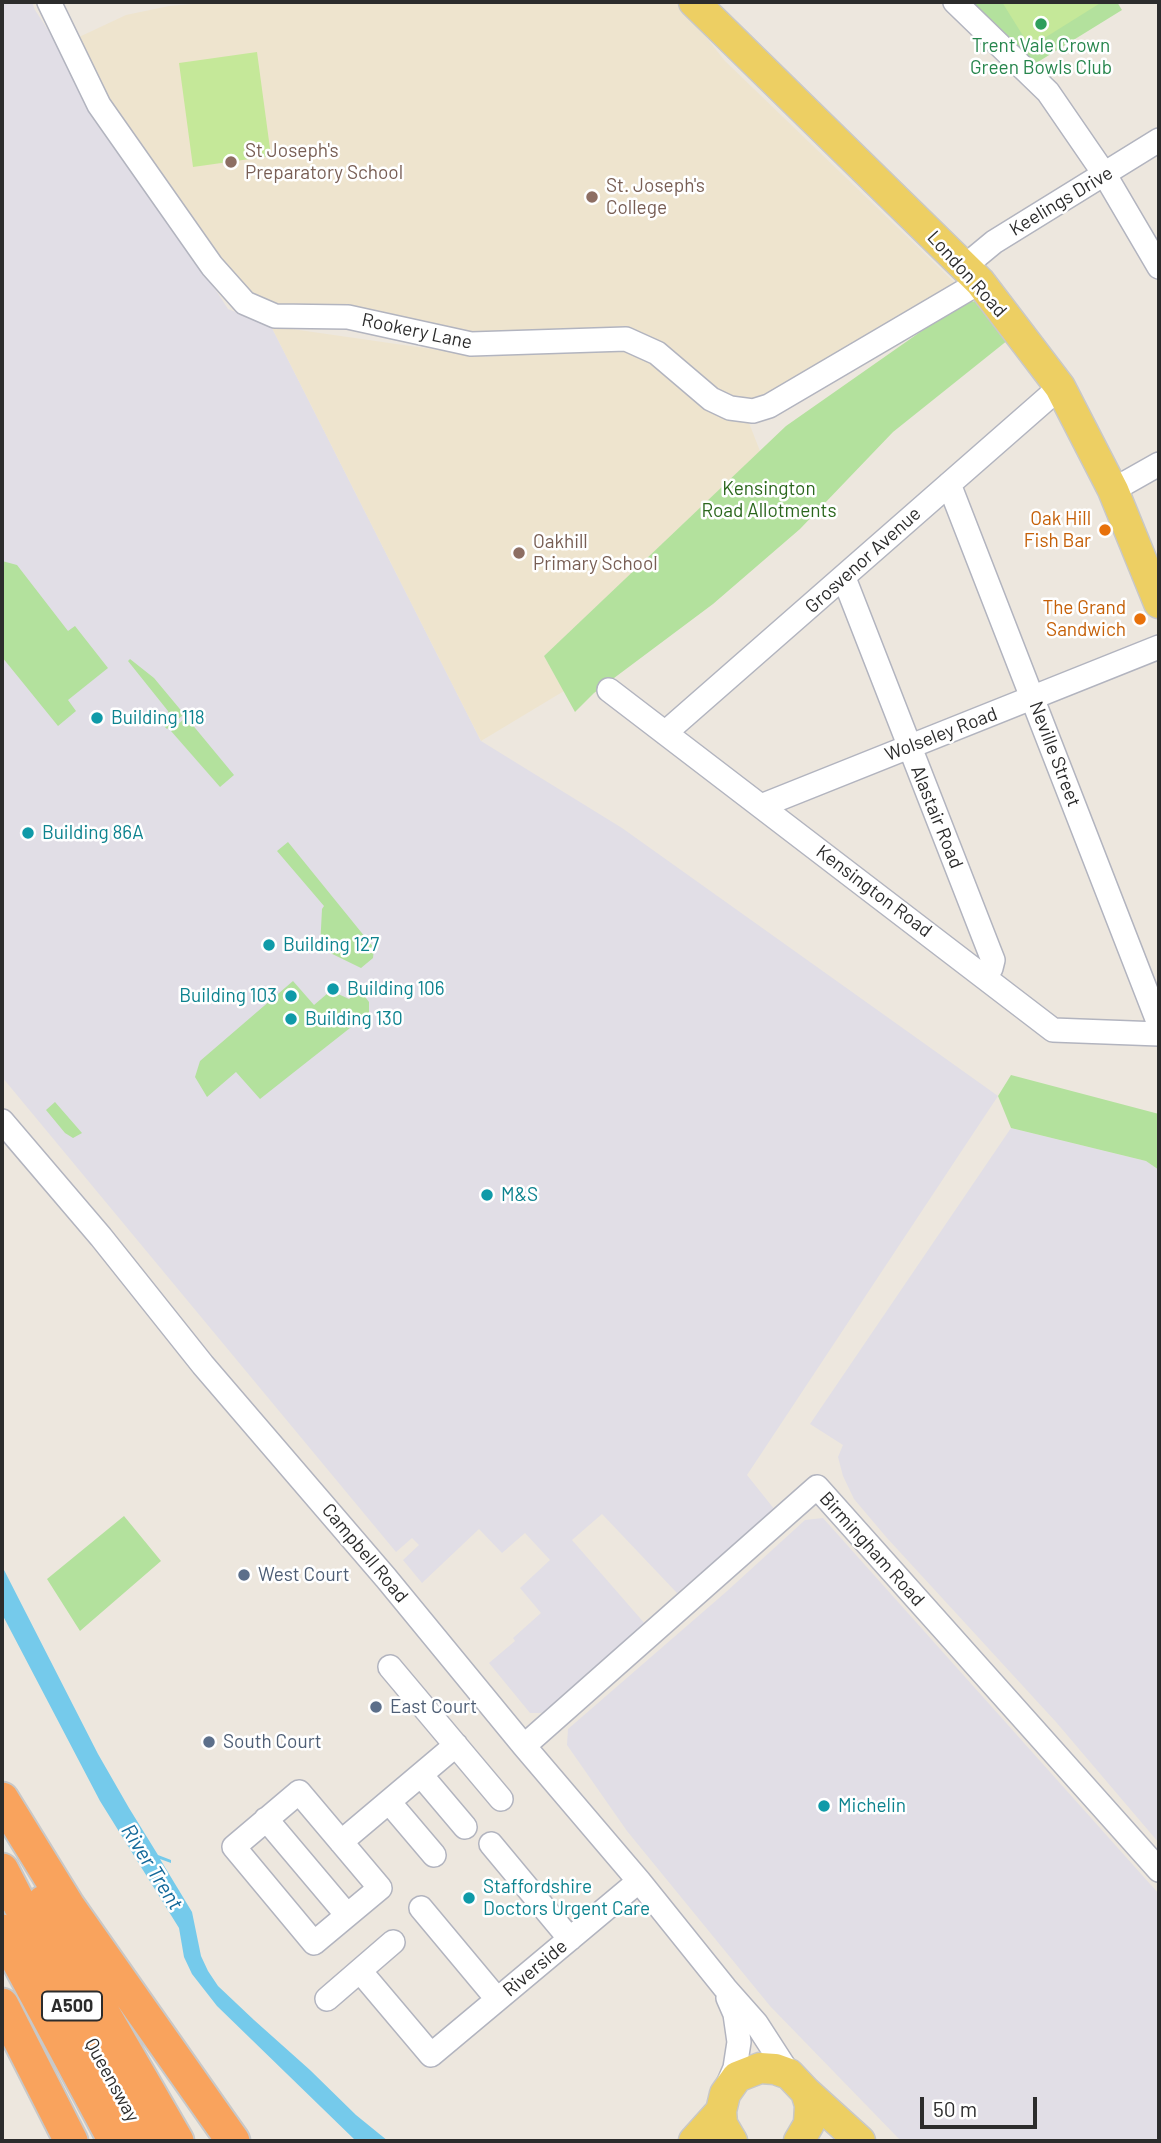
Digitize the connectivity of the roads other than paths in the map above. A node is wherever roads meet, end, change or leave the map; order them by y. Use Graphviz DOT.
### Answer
graph roads {
  1 [pos="50,2"];
  2 [pos="695,2"];
  3 [pos="955,2"];
  4 [pos="1159,140"];
  5 [pos="1105,175"];
  6 [pos="1159,267"];
  7 [pos="973,274"];
  8 [pos="1060,387"];
  9 [pos="1159,464"];
  10 [pos="949,484"];
  11 [pos="1114,489"];
  12 [pos="844,578"];
  13 [pos="1159,603"];
  14 [pos="1159,647"];
  15 [pos="609,690"];
  16 [pos="1033,697"];
  17 [pos="665,733"];
  18 [pos="909,746"];
  19 [pos="761,806"];
  20 [pos="985,976"];
  21 [pos="1159,1024"];
  22 [pos="1159,1034"];
  23 [pos="2,1121"];
  24 [pos="390,1667"];
  25 [pos="456,1745"];
  26 [pos="524,1746"];
  27 [pos="421,1775"];
  28 [pos="2,1799"];
  29 [pos="501,1799"];
  30 [pos="389,1802"];
  31 [pos="266,1819"];
  32 [pos="2,1822"];
  33 [pos="465,1827"];
  34 [pos="341,1842"];
  35 [pos="491,1844"];
  36 [pos="434,1855"];
  37 [pos="2,1870"];
  38 [pos="1159,1870"];
  39 [pos="639,1881"];
  40 [pos="421,1908"];
  41 [pos="347,1915"];
  42 [pos="2,1931"];
  43 [pos="570,1939"];
  44 [pos="393,1942"];
  45 [pos="360,1971"];
  46 [pos="725,1988"];
  47 [pos="327,1999"];
  48 [pos="497,1999"];
  49 [pos="2,2005"];
  50 [pos="798,2083"];
  51 [pos="723,2103"];
  52 [pos="71,2141"];
  53 [pos="115,2141"];
  54 [pos="145,2141"];
  55 [pos="177,2141"];
  56 [pos="233,2141"];
  57 [pos="694,2141"];
  58 [pos="732,2141"];
  59 [pos="799,2141"];
  60 [pos="860,2141"];
  1 -- 7 [label="street, Rookery Lane"];
  2 -- 7 [label="main road, London Road"];
  3 -- 5 [label="street"];
  4 -- 5 [label="street, Keelings Drive"];
  5 -- 6 [label="street"];
  5 -- 7 [label="street, Keelings Drive"];
  7 -- 8 [label="main road, London Road"];
  8 -- 10 [label="street, Grosvenor Avenue"];
  8 -- 11 [label="main road, London Road"];
  9 -- 11 [label="street"];
  10 -- 12 [label="street, Grosvenor Avenue"];
  10 -- 16 [label="street, Neville Street"];
  11 -- 13 [label="main road, London Road"];
  12 -- 17 [label="street, Grosvenor Avenue"];
  12 -- 18 [label="street, Alastair Road"];
  14 -- 16 [label="street, Wolseley Road"];
  15 -- 17 [label="street, Kensington Road"];
  16 -- 18 [label="street, Wolseley Road"];
  16 -- 21 [label="street, Neville Street"];
  17 -- 19 [label="street, Kensington Road"];
  18 -- 19 [label="street, Wolseley Road"];
  18 -- 20 [label="street, Alastair Road"];
  19 -- 20 [label="street, Kensington Road"];
  20 -- 22 [label="street, Kensington Road"];
  23 -- 26 [label="street, Campbell Road"];
  24 -- 25 [label="street"];
  25 -- 27 [label="street"];
  25 -- 29 [label="street"];
  26 -- 38 [label="street, Birmingham Road"];
  26 -- 39 [label="street, Campbell Road"];
  27 -- 30 [label="street"];
  27 -- 33 [label="street"];
  28 -- 56 [label="highway"];
  30 -- 34 [label="street"];
  30 -- 36 [label="street"];
  31 -- 34 [label="street"];
  31 -- 41 [label="street"];
  31 -- 41 [label="street"];
  32 -- 55 [label="highway"];
  34 -- 41 [label="street"];
  35 -- 43 [label="street"];
  37 -- 54 [label="highway, Queensway / A500"];
  39 -- 43 [label="street, Riverside"];
  39 -- 46 [label="street, Campbell Road"];
  40 -- 48 [label="street"];
  42 -- 53 [label="highway, Queensway / A500"];
  43 -- 48 [label="street, Riverside"];
  44 -- 45 [label="street"];
  45 -- 47 [label="street"];
  45 -- 48 [label="street, Riverside"];
  46 -- 50 [label="street, Campbell Road"];
  46 -- 51 [label="street, Campbell Road"];
  49 -- 52 [label="highway"];
  50 -- 51 [label="main road"];
  50 -- 59 [label="main road"];
  50 -- 60 [label="main road, Campbell Road"];
  51 -- 57 [label="main road"];
  51 -- 58 [label="main road"];
}
